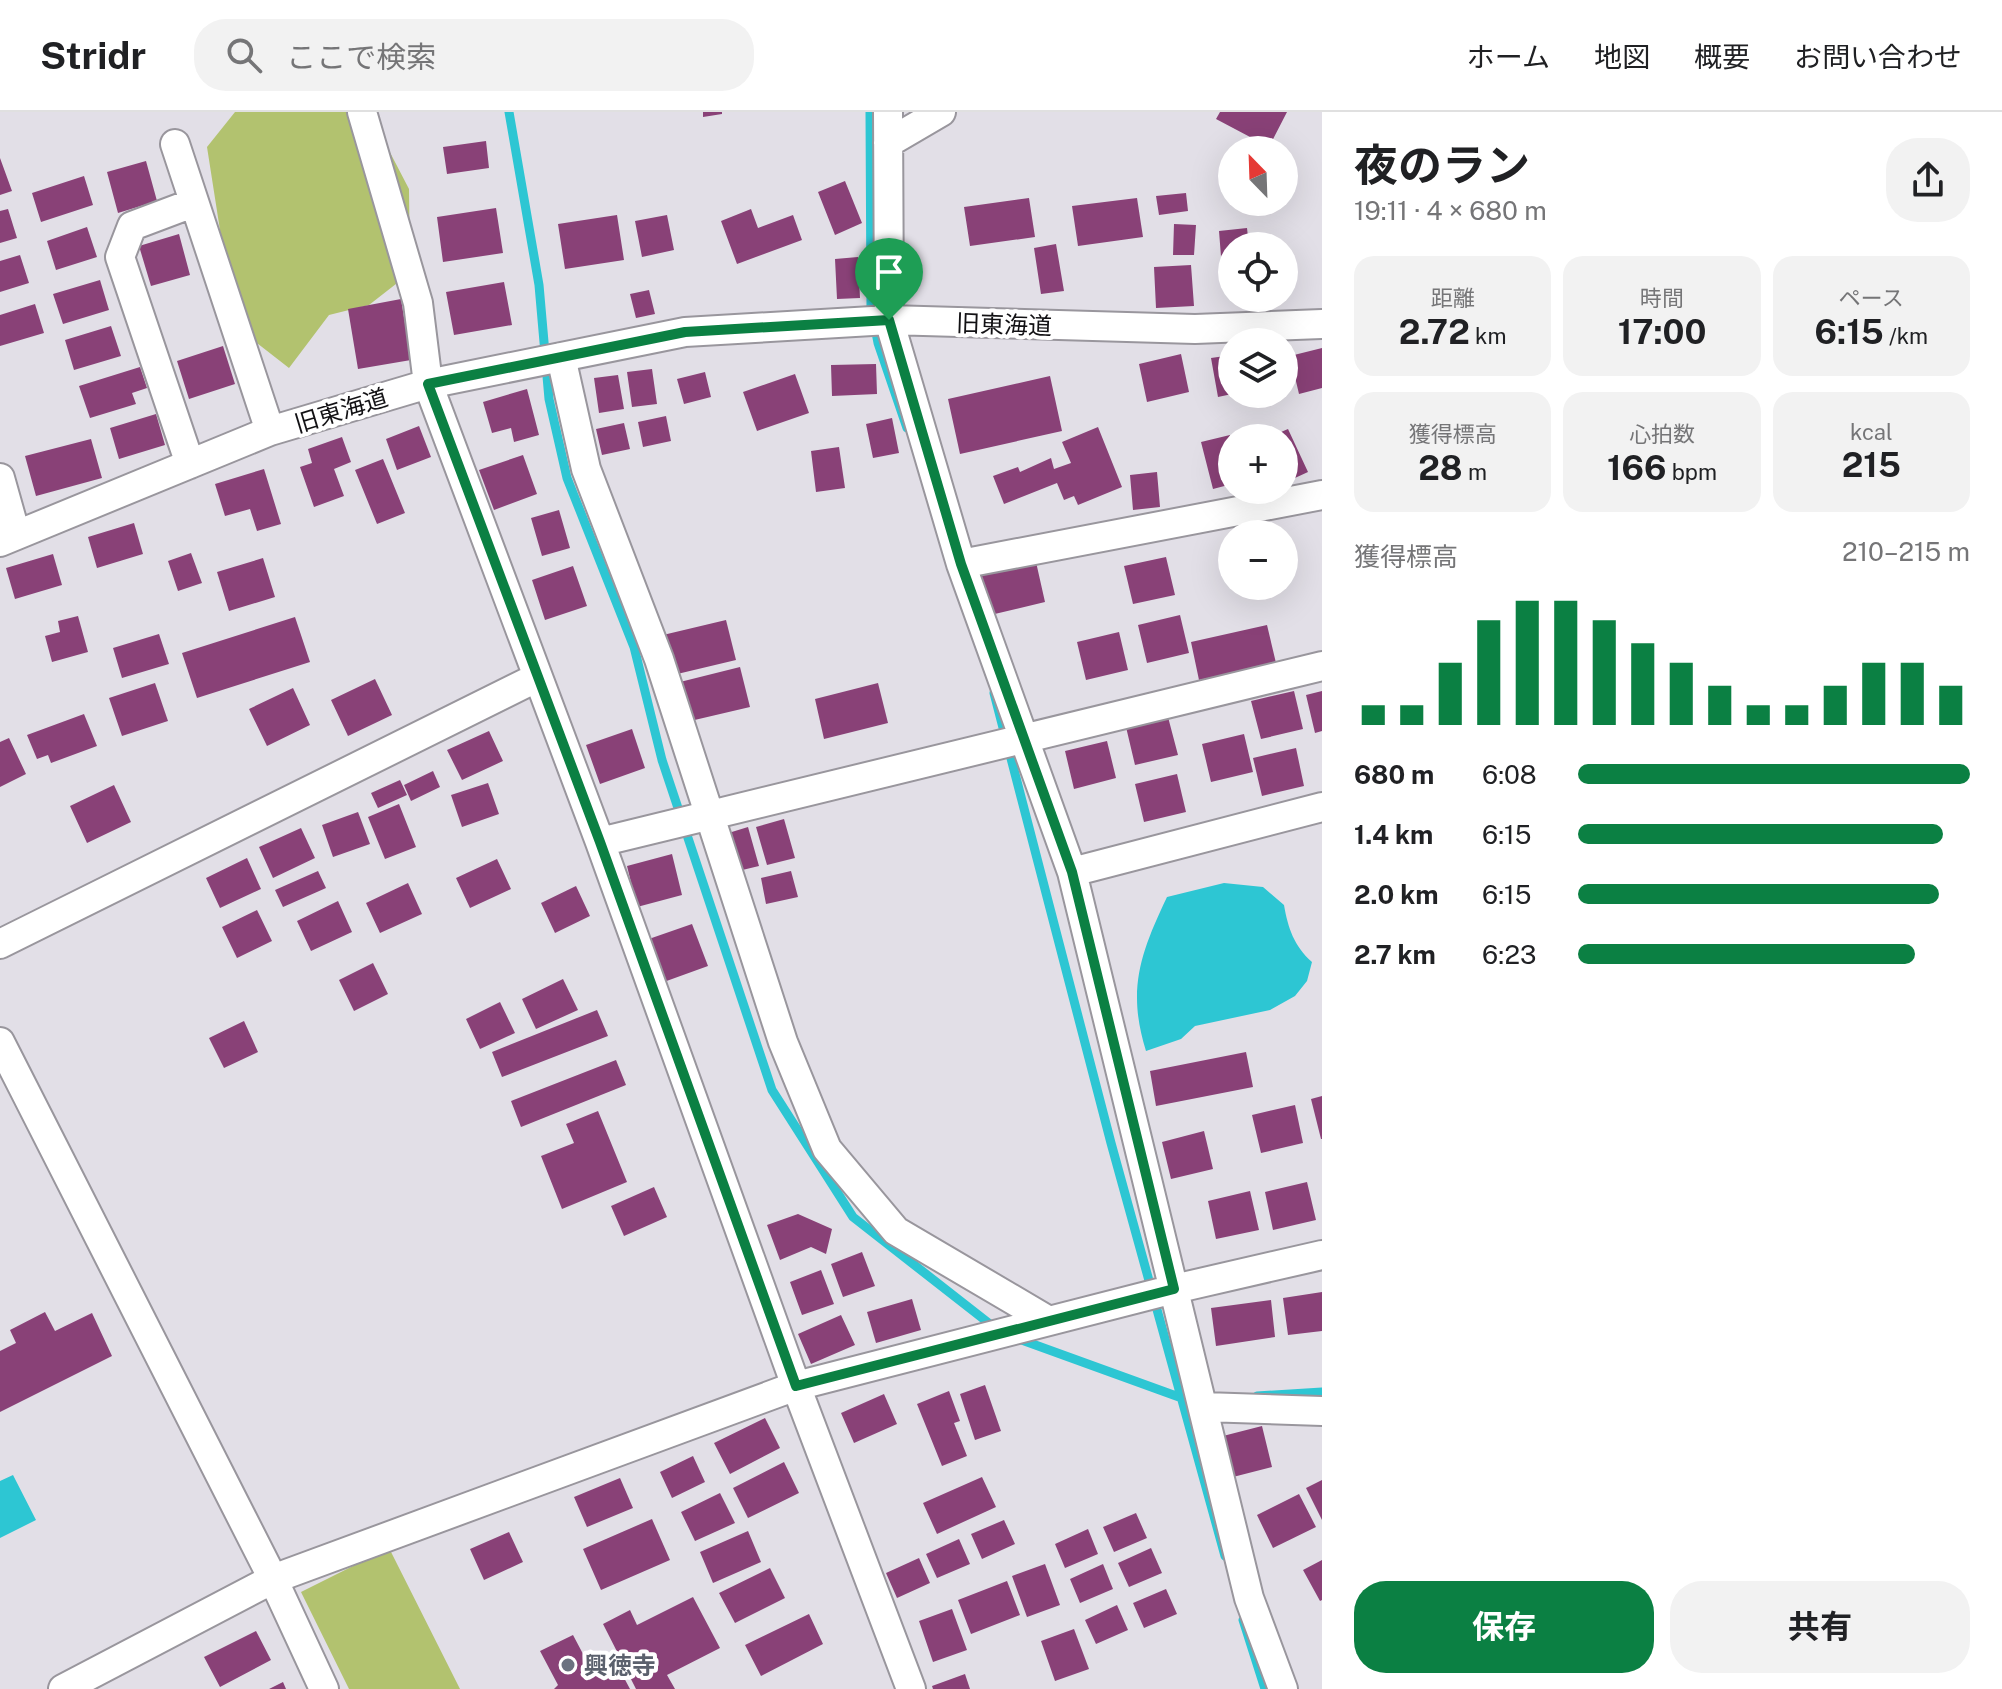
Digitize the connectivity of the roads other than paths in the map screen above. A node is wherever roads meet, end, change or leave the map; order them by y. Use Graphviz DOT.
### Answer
graph roads {
  1 [pos="362,112"];
  2 [pos="888,112"];
  3 [pos="941,112"];
  4 [pos="888,143"];
  5 [pos="175,144"];
  6 [pos="193,203"];
  7 [pos="889,320"];
  8 [pos="1322,324"];
  9 [pos="548,359"];
  10 [pos="428,384"];
  11 [pos="270,431"];
  12 [pos="190,464"];
  13 [pos="0,478"];
  14 [pos="1322,495"];
  15 [pos="8,538"];
  16 [pos="961,564"];
  17 [pos="1322,666"];
  18 [pos="538,677"];
  19 [pos="1026,741"];
  20 [pos="1322,807"];
  21 [pos="711,816"];
  22 [pos="600,842"];
  23 [pos="1072,872"];
  24 [pos="0,944"];
  25 [pos="0,1042"];
  26 [pos="1322,1255"];
  27 [pos="1174,1289"];
  28 [pos="1049,1321"];
  29 [pos="796,1386"];
  30 [pos="1204,1407"];
  31 [pos="1322,1411"];
  32 [pos="273,1579"];
  33 [pos="63,1689"];
  34 [pos="324,1689"];
  35 [pos="911,1689"];
  36 [pos="1283,1689"];
  1 -- 10 [label="street"];
  2 -- 4 [label="street"];
  3 -- 4 [label="street"];
  4 -- 7 [label="street"];
  5 -- 6 [label="street"];
  6 -- 11 [label="street"];
  6 -- 12 [label="street"];
  7 -- 8 [label="street, 旧東海道"];
  7 -- 9 [label="street, 旧東海道"];
  7 -- 16 [label="street"];
  9 -- 10 [label="street, 旧東海道"];
  9 -- 21 [label="street"];
  10 -- 11 [label="street, 旧東海道"];
  10 -- 18 [label="street"];
  11 -- 12 [label="street, 旧東海道"];
  12 -- 15 [label="street, 旧東海道"];
  13 -- 15 [label="street"];
  14 -- 16 [label="street"];
  16 -- 19 [label="street"];
  17 -- 19 [label="street"];
  18 -- 22 [label="street"];
  18 -- 24 [label="street"];
  19 -- 21 [label="street"];
  19 -- 23 [label="street"];
  20 -- 23 [label="street"];
  21 -- 22 [label="street"];
  21 -- 28 [label="street"];
  22 -- 29 [label="street"];
  23 -- 27 [label="street"];
  25 -- 32 [label="street"];
  26 -- 27 [label="street"];
  27 -- 28 [label="street"];
  27 -- 30 [label="street"];
  28 -- 29 [label="street"];
  29 -- 32 [label="street"];
  29 -- 35 [label="street"];
  30 -- 31 [label="street"];
  30 -- 36 [label="street"];
  32 -- 33 [label="street"];
  32 -- 34 [label="street"];
}
